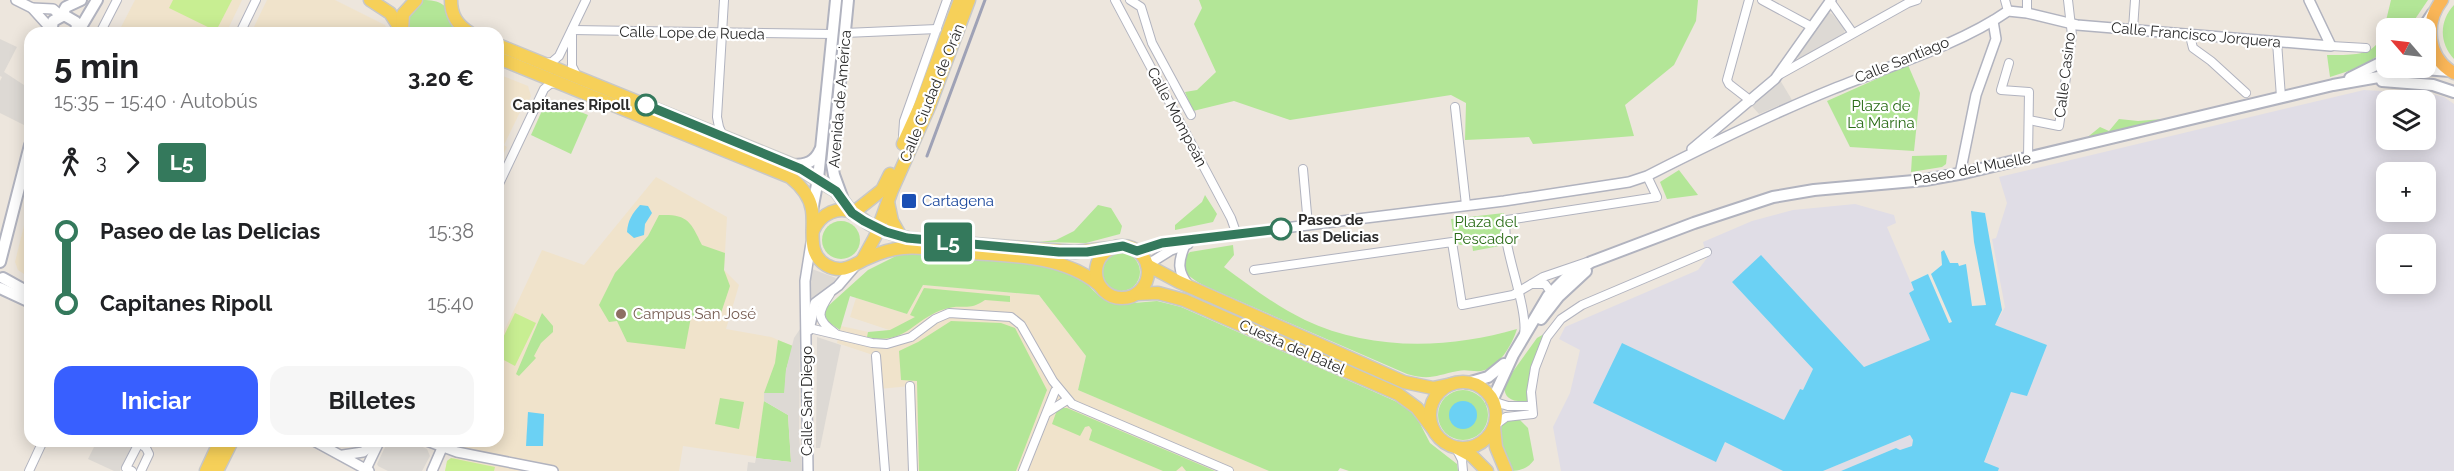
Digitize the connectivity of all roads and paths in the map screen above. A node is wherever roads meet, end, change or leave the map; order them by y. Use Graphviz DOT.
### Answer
graph roads {
  1 [pos="16,0"];
  2 [pos="81,0"];
  3 [pos="96,0"];
  4 [pos="117,0"];
  5 [pos="256,0"];
  6 [pos="369,0"];
  7 [pos="399,0"];
  8 [pos="407,0"];
  9 [pos="416,0"];
  10 [pos="440,0"];
  11 [pos="586,0"];
  12 [pos="724,0"];
  13 [pos="836,0"];
  14 [pos="848,0"];
  15 [pos="947,0"];
  16 [pos="960,0"];
  17 [pos="969,0"];
  18 [pos="1116,0"];
  19 [pos="1130,0"];
  20 [pos="1749,0"];
  21 [pos="1762,0"];
  22 [pos="1917,0"];
  23 [pos="2005,0"];
  24 [pos="2026,0"];
  25 [pos="2068,0"];
  26 [pos="2135,0"];
  27 [pos="2309,0"];
  28 [pos="1831,1"];
  29 [pos="1907,1"];
  30 [pos="1141,4"];
  31 [pos="2438,5"];
  32 [pos="451,6"];
  33 [pos="32,8"];
  34 [pos="2008,11"];
  35 [pos="2027,13"];
  36 [pos="61,16"];
  37 [pos="2430,18"];
  38 [pos="1993,21"];
  39 [pos="2071,24"];
  40 [pos="48,27"];
  41 [pos="52,27"];
  42 [pos="78,27"];
  43 [pos="81,27"];
  44 [pos="103,27"];
  45 [pos="243,27"];
  46 [pos="399,27"];
  47 [pos="402,27"];
  48 [pos="453,27"];
  49 [pos="462,27"];
  50 [pos="1812,27"];
  51 [pos="937,29"];
  52 [pos="2133,29"];
  53 [pos="572,30"];
  54 [pos="1852,32"];
  55 [pos="723,33"];
  56 [pos="845,33"];
  57 [pos="832,34"];
  58 [pos="2190,36"];
  59 [pos="2277,42"];
  60 [pos="2331,46"];
  61 [pos="504,47"];
  62 [pos="2366,48"];
  63 [pos="504,60"];
  64 [pos="540,62"];
  65 [pos="2009,63"];
  66 [pos="2376,65"];
  67 [pos="2452,72"];
  68 [pos="578,78"];
  69 [pos="1775,79"];
  70 [pos="2361,81"];
  71 [pos="558,83"];
  72 [pos="2333,85"];
  73 [pos="2454,92"];
  74 [pos="2246,93"];
  75 [pos="2281,97"];
  76 [pos="1751,101"];
  77 [pos="1455,107"];
  78 [pos="1191,115"];
  79 [pos="2029,120"];
  80 [pos="727,138"];
  81 [pos="902,146"];
  82 [pos="822,147"];
  83 [pos="2028,158"];
  84 [pos="1678,160"];
  85 [pos="24,168"];
  86 [pos="1303,169"];
  87 [pos="796,172"];
  88 [pos="504,173"];
  89 [pos="1960,174"];
  90 [pos="1647,176"];
  91 [pos="818,179"];
  92 [pos="890,184"];
  93 [pos="842,197"];
  94 [pos="888,200"];
  95 [pos="1466,205"];
  96 [pos="812,211"];
  97 [pos="853,213"];
  98 [pos="864,221"];
  99 [pos="1308,225"];
  100 [pos="878,229"];
  101 [pos="1237,235"];
  102 [pos="812,238"];
  103 [pos="903,242"];
  104 [pos="1185,243"];
  105 [pos="1110,248"];
  106 [pos="869,249"];
  107 [pos="1137,251"];
  108 [pos="1707,252"];
  109 [pos="1614,253"];
  110 [pos="0,262"];
  111 [pos="1591,262"];
  112 [pos="859,263"];
  113 [pos="1147,265"];
  114 [pos="1254,270"];
  115 [pos="1098,284"];
  116 [pos="2,285"];
  117 [pos="1530,285"];
  118 [pos="1190,287"];
  119 [pos="24,290"];
  120 [pos="832,291"];
  121 [pos="1519,291"];
  122 [pos="1551,291"];
  123 [pos="1136,294"];
  124 [pos="24,298"];
  125 [pos="1540,321"];
  126 [pos="808,329"];
  127 [pos="838,335"];
  128 [pos="1520,345"];
  129 [pos="1513,355"];
  130 [pos="876,356"];
  131 [pos="1467,383"];
  132 [pos="1452,384"];
  133 [pos="910,386"];
  134 [pos="1058,389"];
  135 [pos="1067,400"];
  136 [pos="1492,401"];
  137 [pos="1532,410"];
  138 [pos="1046,416"];
  139 [pos="1494,426"];
  140 [pos="1433,429"];
  141 [pos="40,447"];
  142 [pos="136,447"];
  143 [pos="145,447"];
  144 [pos="217,447"];
  145 [pos="229,447"];
  146 [pos="325,447"];
  147 [pos="372,447"];
  148 [pos="377,447"];
  149 [pos="1454,447"];
  150 [pos="442,448"];
  151 [pos="335,452"];
  152 [pos="367,470"];
  153 [pos="29,471"];
  154 [pos="132,471"];
  155 [pos="141,471"];
  156 [pos="206,471"];
  157 [pos="217,471"];
  158 [pos="432,471"];
  159 [pos="553,471"];
  160 [pos="808,471"];
  161 [pos="885,471"];
  162 [pos="914,471"];
  163 [pos="1023,471"];
  164 [pos="1229,471"];
  165 [pos="1463,471"];
  166 [pos="1487,471"];
  167 [pos="1506,471"];
  1 -- 33 [label="street"];
  2 -- 36 [label="main road"];
  3 -- 43 [label="main road"];
  4 -- 44 [label="street"];
  5 -- 45 [label="street"];
  6 -- 46 [label="main road"];
  7 -- 8 [label="main road"];
  9 -- 47 [label="main road"];
  10 -- 32 [label="main road"];
  11 -- 53 [label="street"];
  12 -- 55 [label="street"];
  13 -- 57 [label="main road, Avenida de América"];
  14 -- 56 [label="main road, Avenida de América"];
  15 -- 51 [label="street, Calle Ciudad de Orán"];
  16 -- 81 [label="main road, Calle Ciudad de Orán"];
  17 -- 92 [label="main road, Calle Ciudad de Orán"];
  18 -- 101 [label="street, Calle Mompeán"];
  19 -- 30 [label="street"];
  20 -- 76 [label="street"];
  21 -- 50 [label="street"];
  22 -- 29 [label="street"];
  23 -- 34 [label="street"];
  24 -- 35 [label="street"];
  25 -- 39 [label="street, Calle Casino"];
  26 -- 52 [label="street"];
  27 -- 60 [label="street"];
  28 -- 50 [label="street"];
  28 -- 54 [label="street"];
  29 -- 54 [label="street"];
  30 -- 78 [label="street"];
  31 -- 37 [label="main road"];
  31 -- 67 [label="highway"];
  32 -- 48 [label="main road"];
  32 -- 49 [label="main road"];
  33 -- 36 [label="street"];
  33 -- 40 [label="street"];
  34 -- 35 [label="street, Calle Francisco Jorquera"];
  34 -- 38 [label="street, Calle Santiago"];
  35 -- 39 [label="street, Calle Francisco Jorquera"];
  36 -- 41 [label="main road"];
  36 -- 42 [label="main road"];
  38 -- 84 [label="street, Calle Santiago"];
  38 -- 89 [label="street"];
  39 -- 52 [label="street, Calle Francisco Jorquera"];
  39 -- 79 [label="street, Calle Casino"];
  50 -- 69 [label="street"];
  51 -- 56 [label="street"];
  51 -- 81 [label="street, Calle Ciudad de Orán"];
  52 -- 58 [label="street, Calle Francisco Jorquera"];
  53 -- 55 [label="street, Calle Lope de Rueda"];
  53 -- 64 [label="street"];
  53 -- 68 [label="street"];
  54 -- 69 [label="street"];
  55 -- 57 [label="street, Calle Lope de Rueda"];
  55 -- 80 [label="street"];
  56 -- 93 [label="main road, Avenida de América"];
  57 -- 82 [label="main road, Avenida de América"];
  58 -- 59 [label="street, Calle Francisco Jorquera"];
  58 -- 74 [label="street"];
  59 -- 60 [label="street, Calle Francisco Jorquera"];
  59 -- 75 [label="street"];
  60 -- 62 [label="street, Calle Francisco Jorquera"];
  61 -- 64 [label="main road"];
  63 -- 71 [label="main road"];
  64 -- 68 [label="main road"];
  65 -- 79 [label="street"];
  66 -- 72 [label="main road"];
  67 -- 70 [label="main road"];
  68 -- 80 [label="main road"];
  69 -- 76 [label="street"];
  70 -- 72 [label="main road"];
  70 -- 73 [label="main road"];
  71 -- 87 [label="main road"];
  71 -- 88 [label="street"];
  72 -- 75 [label="main road, Paseo del Muelle"];
  75 -- 83 [label="main road, Paseo del Muelle"];
  76 -- 84 [label="street"];
  77 -- 95 [label="street"];
  79 -- 83 [label="street"];
  80 -- 87 [label="main road"];
  81 -- 92 [label="main road, Calle Ciudad de Orán"];
  82 -- 87 [label="main road"];
  82 -- 91 [label="main road, Avenida de América"];
  83 -- 89 [label="main road, Paseo del Muelle"];
  84 -- 90 [label="street"];
  85 -- 110 [label="main road"];
  86 -- 99 [label="street"];
  87 -- 91 [label="main road"];
  87 -- 96 [label="main road"];
  89 -- 109 [label="main road, Paseo del Muelle"];
  90 -- 95 [label="street"];
  90 -- 121 [label="street"];
  91 -- 93 [label="main road"];
  91 -- 96 [label="main road, Avenida de América"];
  92 -- 94 [label="main road"];
  92 -- 97 [label="main road"];
  93 -- 97 [label="main road"];
  94 -- 100 [label="main road"];
  94 -- 103 [label="main road"];
  95 -- 99 [label="street"];
  96 -- 102 [label="main road"];
  97 -- 98 [label="main road"];
  97 -- 102 [label="main road"];
  98 -- 100 [label="main road"];
  98 -- 106 [label="main road"];
  99 -- 101 [label="street"];
  100 -- 103 [label="main road"];
  100 -- 106 [label="main road"];
  101 -- 104 [label="street"];
  102 -- 112 [label="main road"];
  102 -- 126 [label="street"];
  103 -- 105 [label="main road"];
  103 -- 112 [label="main road"];
  103 -- 115 [label="main road"];
  104 -- 107 [label="street"];
  104 -- 113 [label="street"];
  104 -- 118 [label="street"];
  105 -- 107 [label="main road"];
  105 -- 115 [label="main road"];
  106 -- 112 [label="main road"];
  107 -- 113 [label="main road"];
  108 -- 137 [label="street"];
  109 -- 111 [label="main road, Paseo del Muelle"];
  109 -- 125 [label="main road, Paseo del Muelle"];
  111 -- 117 [label="street, Paseo del Muelle"];
  111 -- 122 [label="main road, Paseo del Muelle"];
  112 -- 120 [label="street"];
  113 -- 118 [label="main road, Cuesta del Batel"];
  113 -- 123 [label="main road"];
  114 -- 121 [label="street"];
  115 -- 123 [label="main road"];
  116 -- 119 [label="main road"];
  116 -- 124 [label="main road"];
  117 -- 121 [label="street, Paseo del Muelle"];
  117 -- 122 [label="street"];
  118 -- 132 [label="main road, Cuesta del Batel"];
  120 -- 126 [label="street"];
  120 -- 127 [label="street"];
  121 -- 128 [label="street, Paseo del Muelle"];
  122 -- 125 [label="street, Paseo del Muelle"];
  122 -- 128 [label="main road, Paseo del Muelle"];
  123 -- 140 [label="main road, Cuesta del Batel"];
  125 -- 128 [label="main road, Paseo del Muelle"];
  126 -- 127 [label="street, Calle San Diego"];
  126 -- 160 [label="street, Calle San Diego"];
  127 -- 134 [label="street, Calle San Diego"];
  128 -- 129 [label="main road, Paseo del Muelle"];
  129 -- 131 [label="main road, Paseo del Muelle"];
  129 -- 136 [label="main road, Paseo del Muelle"];
  130 -- 161 [label="street"];
  131 -- 132 [label="main road"];
  131 -- 136 [label="main road"];
  132 -- 140 [label="main road"];
  133 -- 162 [label="street"];
  134 -- 135 [label="street"];
  134 -- 138 [label="street"];
  135 -- 138 [label="street"];
  135 -- 164 [label="street"];
  136 -- 137 [label="street"];
  136 -- 139 [label="main road"];
  137 -- 139 [label="street"];
  138 -- 163 [label="street"];
  139 -- 149 [label="main road"];
  139 -- 167 [label="main road"];
  140 -- 149 [label="main road"];
  141 -- 153 [label="street"];
  142 -- 154 [label="street"];
  143 -- 155 [label="street"];
  144 -- 156 [label="main road"];
  145 -- 157 [label="main road"];
  146 -- 151 [label="street"];
  147 -- 151 [label="street"];
  148 -- 152 [label="street"];
  149 -- 165 [label="street"];
  149 -- 166 [label="main road"];
  150 -- 158 [label="street"];
  150 -- 159 [label="street"];
  151 -- 152 [label="street"];
}
